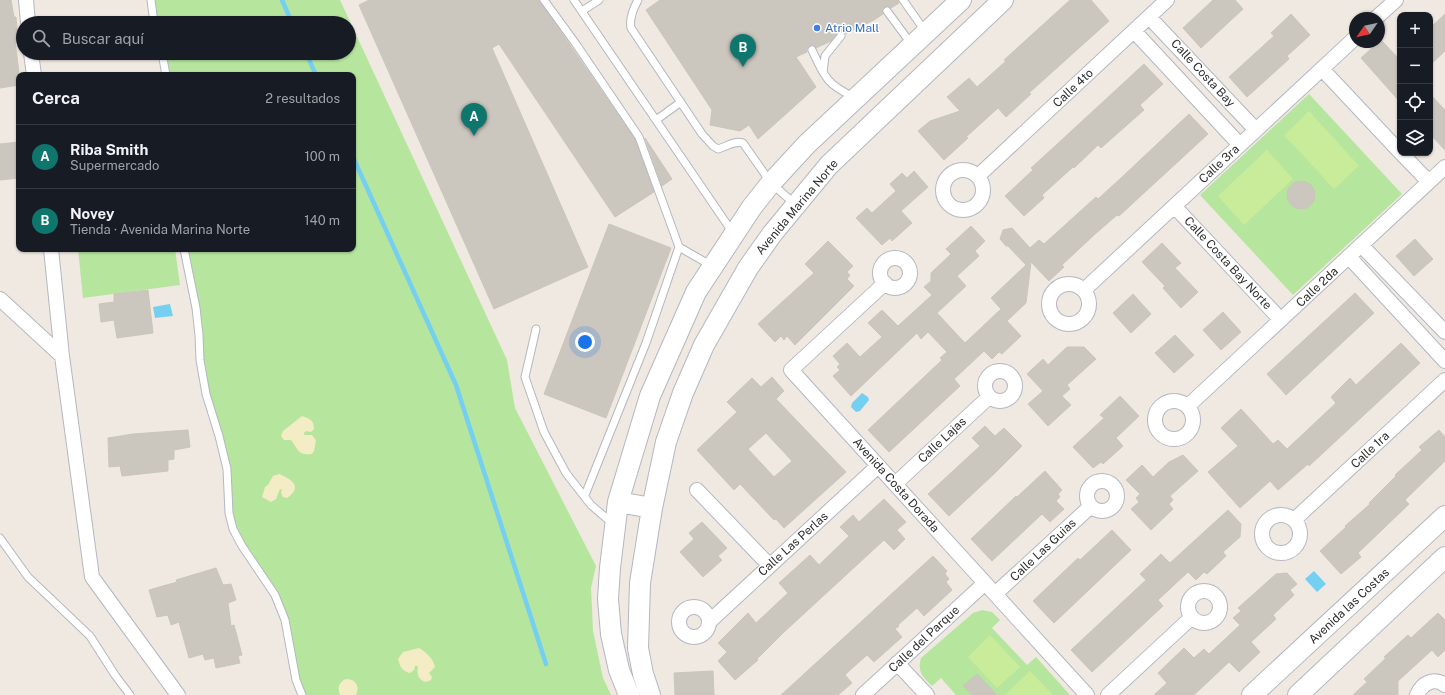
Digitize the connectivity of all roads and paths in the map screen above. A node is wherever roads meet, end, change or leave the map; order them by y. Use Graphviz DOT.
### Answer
graph roads {
  1 [pos="26,0"];
  2 [pos="151,0"];
  3 [pos="544,0"];
  4 [pos="574,0"];
  5 [pos="599,0"];
  6 [pos="638,0"];
  7 [pos="903,0"];
  8 [pos="961,0"];
  9 [pos="1003,0"];
  10 [pos="1167,0"];
  11 [pos="1396,0"];
  12 [pos="582,11"];
  13 [pos="887,11"];
  14 [pos="1383,12"];
  15 [pos="27,16"];
  16 [pos="153,16"];
  17 [pos="1149,17"];
  18 [pos="1134,31"];
  19 [pos="841,36"];
  20 [pos="919,39"];
  21 [pos="1349,44"];
  22 [pos="812,50"];
  23 [pos="32,60"];
  24 [pos="163,60"];
  25 [pos="1322,69"];
  26 [pos="34,72"];
  27 [pos="165,72"];
  28 [pos="823,75"];
  29 [pos="856,98"];
  30 [pos="680,102"];
  31 [pos="656,120"];
  32 [pos="1256,130"];
  33 [pos="1240,145"];
  34 [pos="1397,150"];
  35 [pos="1403,156"];
  36 [pos="1445,167"];
  37 [pos="978,176"];
  38 [pos="1429,182"];
  39 [pos="771,183"];
  40 [pos="796,205"];
  41 [pos="1174,206"];
  42 [pos="733,234"];
  43 [pos="1361,245"];
  44 [pos="679,247"];
  45 [pos="51,252"];
  46 [pos="185,252"];
  47 [pos="1349,257"];
  48 [pos="712,266"];
  49 [pos="885,283"];
  50 [pos="1084,290"];
  51 [pos="0,298"];
  52 [pos="1281,320"];
  53 [pos="536,329"];
  54 [pos="1445,332"];
  55 [pos="62,356"];
  56 [pos="1445,361"];
  57 [pos="1445,380"];
  58 [pos="989,397"];
  59 [pos="1188,406"];
  60 [pos="878,466"];
  61 [pos="895,484"];
  62 [pos="697,490"];
  63 [pos="585,496"];
  64 [pos="618,502"];
  65 [pos="1091,506"];
  66 [pos="652,508"];
  67 [pos="1445,516"];
  68 [pos="1294,520"];
  69 [pos="615,525"];
  70 [pos="0,538"];
  71 [pos="1445,557"];
  72 [pos="769,565"];
  73 [pos="984,583"];
  74 [pos="995,594"];
  75 [pos="1192,617"];
  76 [pos="709,622"];
  77 [pos="1288,662"];
  78 [pos="897,663"];
  79 [pos="1445,685"];
  80 [pos="1303,690"];
  81 [pos="130,695"];
  82 [pos="178,695"];
  83 [pos="302,695"];
  84 [pos="629,695"];
  85 [pos="650,695"];
  86 [pos="863,695"];
  87 [pos="927,695"];
  88 [pos="1087,695"];
  89 [pos="1108,695"];
  90 [pos="1252,695"];
  91 [pos="1417,695"];
  1 -- 15 [label="street"];
  2 -- 16 [label="lane"];
  3 -- 44 [label="lane"];
  4 -- 12 [label="lane"];
  5 -- 12 [label="lane"];
  6 -- 30 [label="lane"];
  7 -- 20 [label="lane"];
  8 -- 20 [label="main road"];
  9 -- 40 [label="main road, Avenida Marina Norte"];
  10 -- 17 [label="street, Calle 4to"];
  11 -- 14 [label="street"];
  12 -- 31 [label="lane"];
  13 -- 20 [label="lane"];
  17 -- 18 [label="street, Calle 4to"];
  17 -- 32 [label="street, Calle Costa Bay"];
  18 -- 33 [label="street"];
  18 -- 37 [label="street, Calle 4to"];
  19 -- 28 [label="lane"];
  20 -- 29 [label="main road"];
  21 -- 25 [label="street, Calle 3ra"];
  22 -- 28 [label="lane"];
  23 -- 26 [label="street"];
  24 -- 27 [label="lane"];
  25 -- 32 [label="street, Calle 3ra"];
  25 -- 34 [label="street"];
  28 -- 29 [label="lane"];
  29 -- 39 [label="main road"];
  30 -- 31 [label="lane"];
  30 -- 39 [label="lane"];
  31 -- 42 [label="lane"];
  32 -- 33 [label="street, Calle 3ra"];
  33 -- 41 [label="street, Calle 3ra"];
  35 -- 38 [label="street"];
  36 -- 38 [label="street, Calle 2da"];
  38 -- 43 [label="street, Calle 2da"];
  39 -- 40 [label="lane"];
  39 -- 42 [label="main road"];
  40 -- 66 [label="main road, Avenida Marina Norte"];
  41 -- 50 [label="street, Calle 3ra"];
  41 -- 52 [label="street, Calle Costa Bay Norte"];
  42 -- 48 [label="main road"];
  43 -- 47 [label="street, Calle 2da"];
  43 -- 54 [label="street"];
  44 -- 48 [label="lane"];
  44 -- 63 [label="lane"];
  45 -- 55 [label="street"];
  46 -- 83 [label="lane"];
  47 -- 52 [label="street, Calle 2da"];
  47 -- 56 [label="street"];
  48 -- 64 [label="main road"];
  49 -- 60 [label="street, Avenida Costa Dorada"];
  51 -- 55 [label="street"];
  52 -- 59 [label="street, Calle 2da"];
  53 -- 63 [label="lane"];
  55 -- 82 [label="street"];
  57 -- 68 [label="street, Calle 1ra"];
  58 -- 61 [label="street, Calle Lajas"];
  60 -- 61 [label="street, Avenida Costa Dorada"];
  60 -- 72 [label="street, Calle Las Perlas"];
  61 -- 73 [label="street, Avenida Costa Dorada"];
  62 -- 72 [label="street"];
  63 -- 69 [label="lane"];
  64 -- 66 [label="main road"];
  64 -- 69 [label="main road"];
  65 -- 74 [label="street, Calle Las Guias"];
  66 -- 85 [label="main road, Avenida Marina Norte"];
  67 -- 77 [label="main road, Avenida las Costas"];
  69 -- 84 [label="main road"];
  70 -- 81 [label="lane"];
  71 -- 80 [label="main road"];
  72 -- 76 [label="street, Calle Las Perlas"];
  73 -- 74 [label="street, Avenida Costa Dorada"];
  73 -- 78 [label="street, Calle del Parque"];
  74 -- 88 [label="street, Avenida Costa Dorada"];
  75 -- 89 [label="street"];
  77 -- 80 [label="main road"];
  77 -- 90 [label="main road, Avenida las Costas"];
  78 -- 86 [label="street, Calle del Parque"];
  78 -- 87 [label="street"];
  79 -- 91 [label="street"];
}
